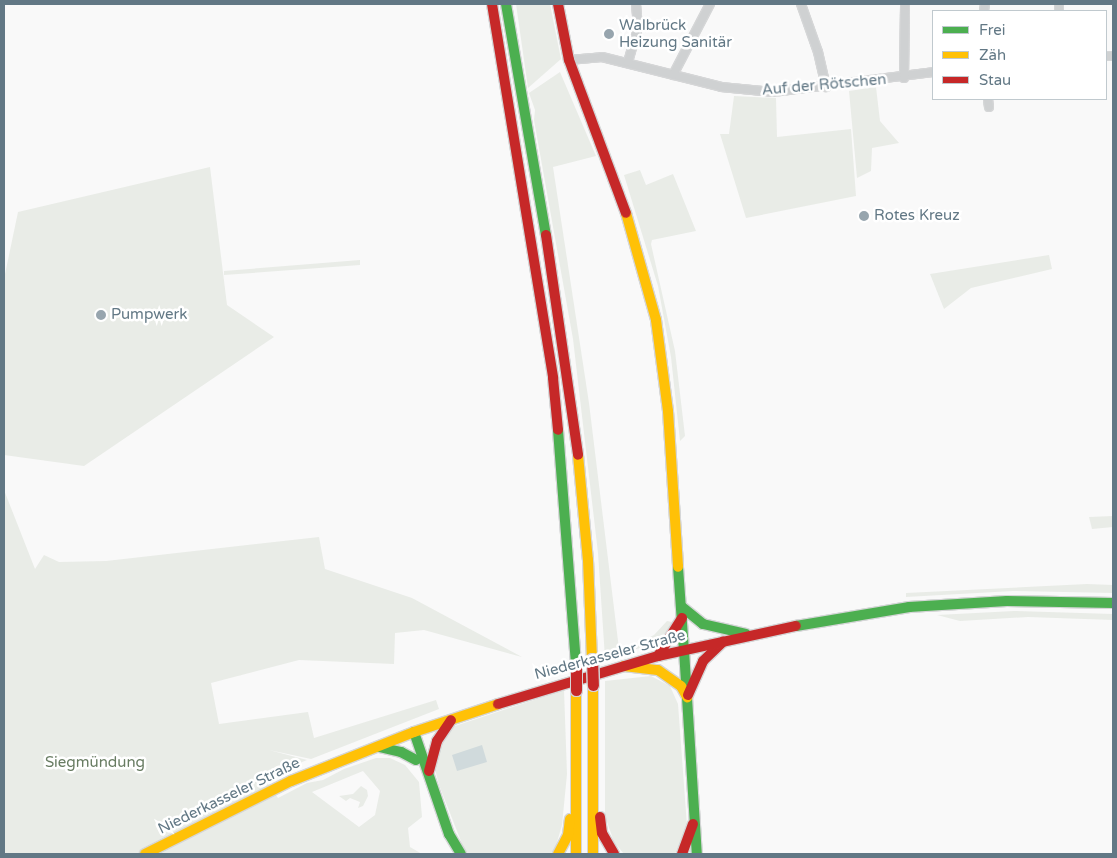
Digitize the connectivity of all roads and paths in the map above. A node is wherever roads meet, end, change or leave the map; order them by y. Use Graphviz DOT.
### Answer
graph roads {
  1 [pos="492,4"];
  2 [pos="506,4"];
  3 [pos="558,4"];
  4 [pos="636,4"];
  5 [pos="710,4"];
  6 [pos="811,4"];
  7 [pos="905,4"];
  8 [pos="802,6"];
  9 [pos="569,60"];
  10 [pos="628,62"];
  11 [pos="932,72"];
  12 [pos="673,75"];
  13 [pos="904,78"];
  14 [pos="826,87"];
  15 [pos="1113,603"];
  16 [pos="682,612"];
  17 [pos="755,635"];
  18 [pos="722,642"];
  19 [pos="684,650"];
  20 [pos="658,656"];
  21 [pos="624,666"];
  22 [pos="687,698"];
  23 [pos="451,720"];
  24 [pos="411,734"];
  25 [pos="379,747"];
  26 [pos="416,760"];
  27 [pos="578,761"];
  28 [pos="429,772"];
  29 [pos="595,784"];
  30 [pos="695,816"];
  31 [pos="145,854"];
  32 [pos="451,854"];
  33 [pos="461,854"];
  34 [pos="558,854"];
  35 [pos="576,854"];
  36 [pos="593,854"];
  37 [pos="614,854"];
  38 [pos="682,854"];
  39 [pos="697,854"];
  1 -- 27 [label="main road, bridge"];
  2 -- 29 [label="main road, bridge"];
  3 -- 9 [label="main road"];
  4 -- 10 [label="street"];
  5 -- 12 [label="street"];
  6 -- 8 [label="street"];
  7 -- 13 [label="street"];
  8 -- 14 [label="street"];
  9 -- 10 [label="street, Auf der Rötschen"];
  9 -- 16 [label="main road"];
  10 -- 12 [label="street, Auf der Rötschen"];
  11 -- 13 [label="street, Auf der Rötschen"];
  12 -- 14 [label="street, Auf der Rötschen"];
  13 -- 14 [label="street, Auf der Rötschen"];
  15 -- 17 [label="main road, Niederkasseler Straße"];
  16 -- 17 [label="main road"];
  16 -- 19 [label="main road"];
  16 -- 20 [label="main road"];
  17 -- 18 [label="main road, Niederkasseler Straße"];
  18 -- 19 [label="main road, Niederkasseler Straße"];
  18 -- 22 [label="main road"];
  19 -- 20 [label="main road, Niederkasseler Straße"];
  19 -- 22 [label="main road"];
  20 -- 21 [label="main road, Niederkasseler Straße"];
  21 -- 22 [label="main road"];
  21 -- 23 [label="main road, Niederkasseler Straße"];
  22 -- 30 [label="main road"];
  23 -- 24 [label="main road, Niederkasseler Straße"];
  23 -- 28 [label="main road"];
  24 -- 25 [label="main road, Niederkasseler Straße"];
  24 -- 26 [label="main road"];
  24 -- 28 [label="main road"];
  25 -- 26 [label="main road"];
  25 -- 31 [label="main road, Niederkasseler Straße"];
  26 -- 32 [label="main road"];
  27 -- 34 [label="main road"];
  27 -- 35 [label="main road"];
  28 -- 33 [label="main road"];
  29 -- 36 [label="main road"];
  29 -- 37 [label="main road"];
  30 -- 38 [label="main road"];
  30 -- 39 [label="main road"];
}
